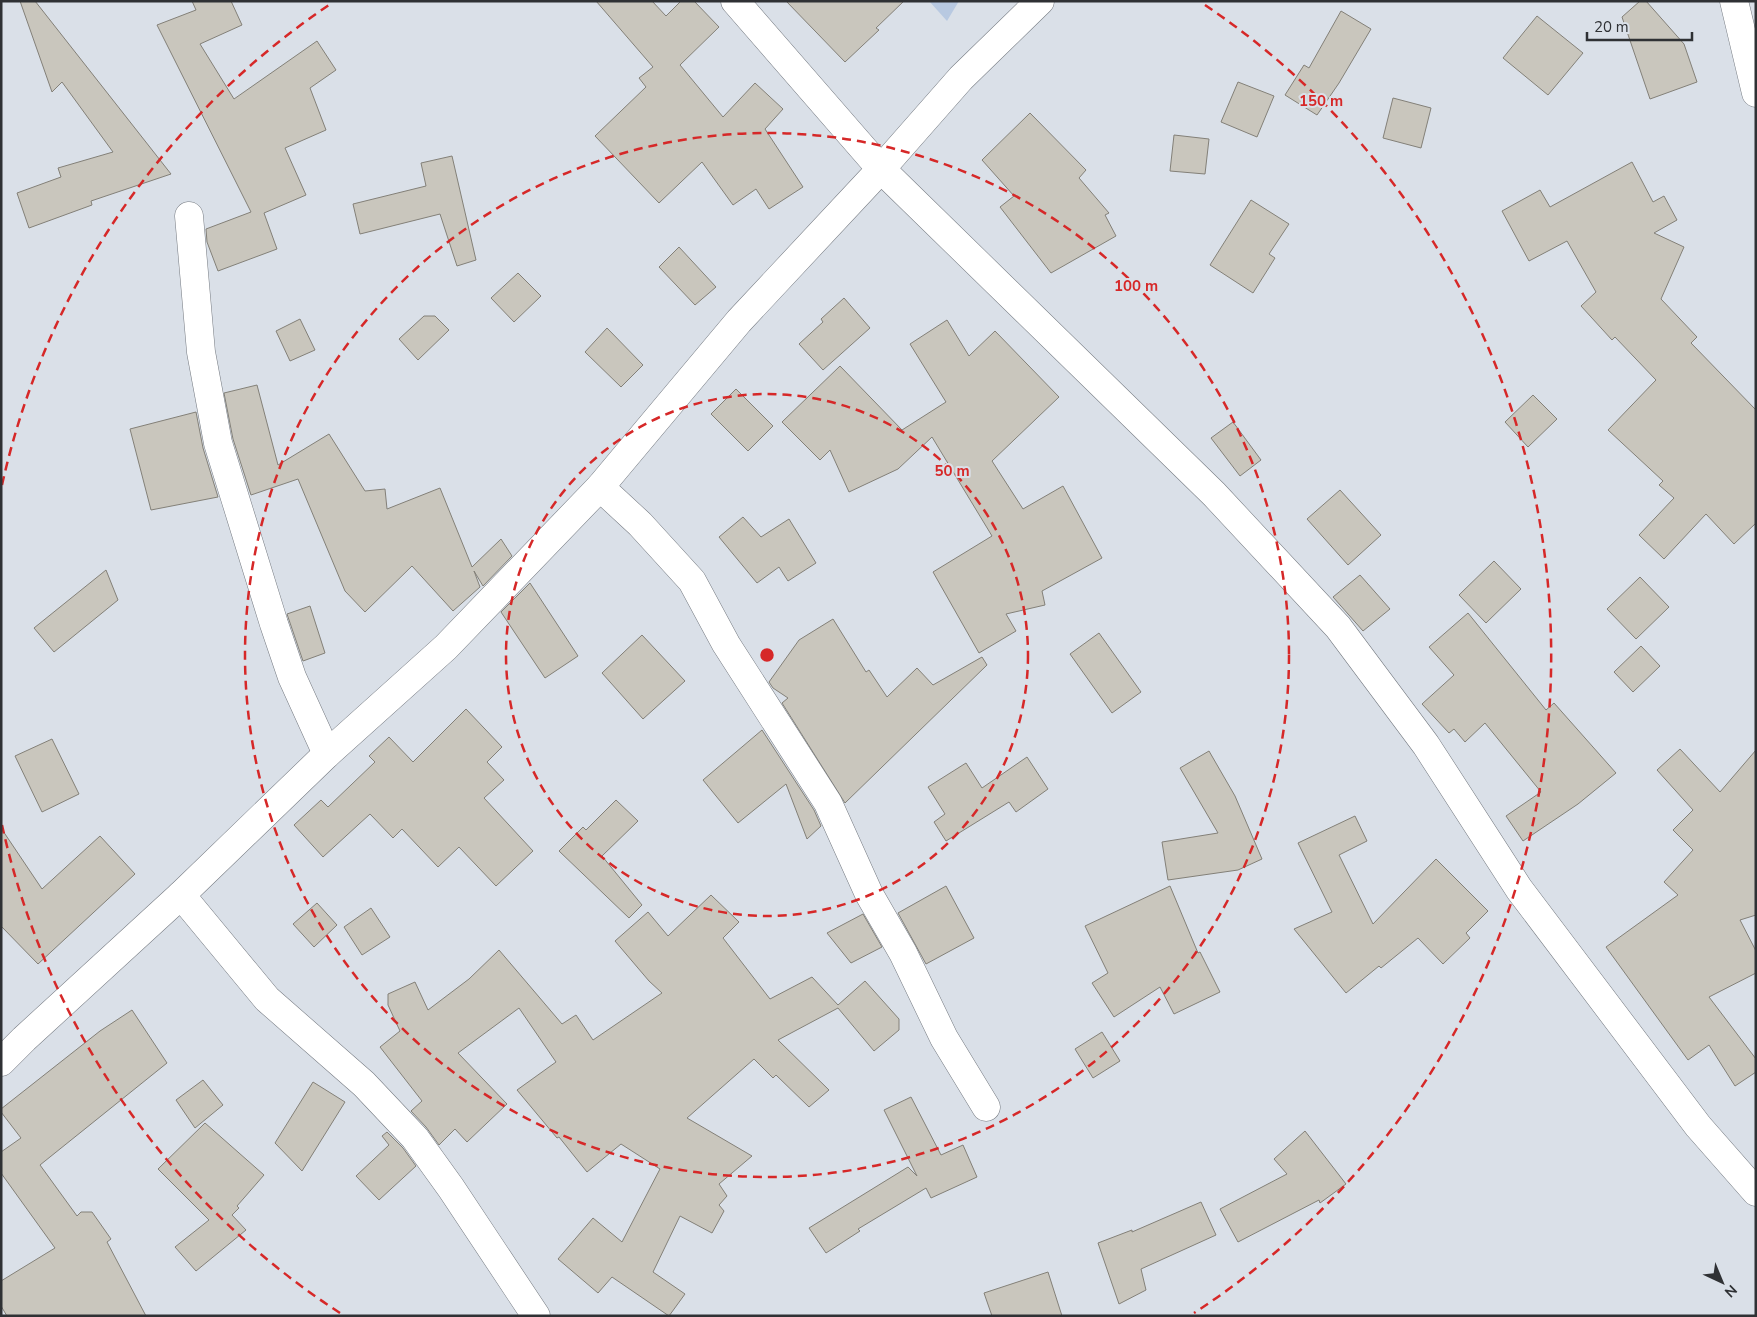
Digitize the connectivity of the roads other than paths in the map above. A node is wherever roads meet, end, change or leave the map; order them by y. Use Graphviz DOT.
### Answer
graph roads {
  1 [pos="735,1"];
  2 [pos="1040,1"];
  3 [pos="1734,1"];
  4 [pos="1756,93"];
  5 [pos="881,169"];
  6 [pos="189,216"];
  7 [pos="600,487"];
  8 [pos="327,754"];
  9 [pos="181,895"];
  10 [pos="1,1062"];
  11 [pos="986,1107"];
  12 [pos="1756,1192"];
  13 [pos="536,1316"];
  1 -- 5 [label="street"];
  2 -- 5 [label="street"];
  3 -- 4 [label="street"];
  5 -- 7 [label="street"];
  5 -- 12 [label="street"];
  6 -- 8 [label="street"];
  7 -- 8 [label="street"];
  7 -- 11 [label="street"];
  8 -- 9 [label="street"];
  9 -- 10 [label="street"];
  9 -- 13 [label="street"];
}
